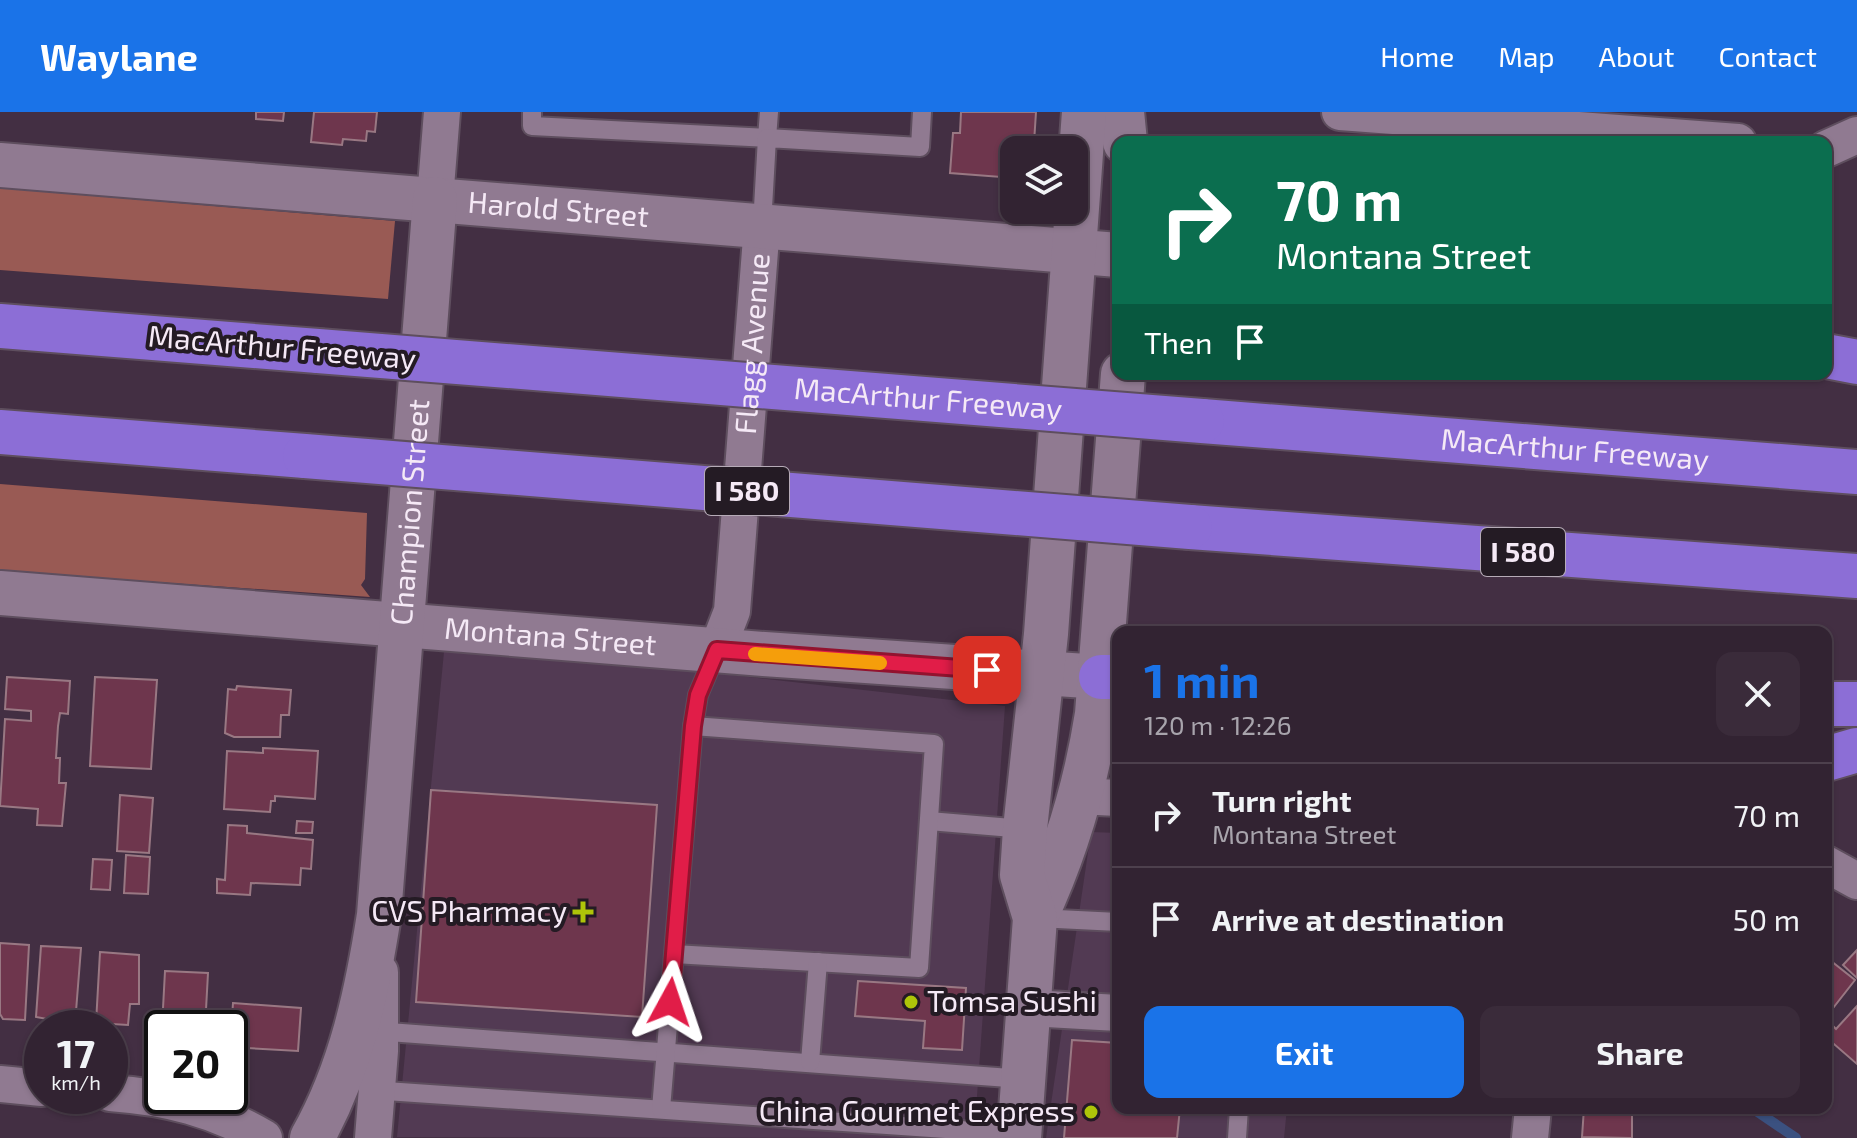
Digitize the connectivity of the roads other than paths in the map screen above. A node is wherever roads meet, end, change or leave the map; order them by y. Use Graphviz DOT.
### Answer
graph roads {
  1 [pos="442,112"];
  2 [pos="532,112"];
  3 [pos="769,112"];
  4 [pos="922,112"];
  5 [pos="1084,112"];
  6 [pos="1122,112"];
  7 [pos="1340,112"];
  8 [pos="1857,135"];
  9 [pos="1124,136"];
  10 [pos="1658,136"];
  11 [pos="767,138"];
  12 [pos="1832,146"];
  13 [pos="0,165"];
  14 [pos="435,199"];
  15 [pos="762,225"];
  16 [pos="1073,252"];
  17 [pos="1112,255"];
  18 [pos="0,326"];
  19 [pos="1832,357"];
  20 [pos="1857,362"];
  21 [pos="1123,380"];
  22 [pos="0,432"];
  23 [pos="1857,472"];
  24 [pos="1857,576"];
  25 [pos="0,593"];
  26 [pos="402,626"];
  27 [pos="717,650"];
  28 [pos="1041,673"];
  29 [pos="1109,677"];
  30 [pos="1832,704"];
  31 [pos="1857,704"];
  32 [pos="693,726"];
  33 [pos="1033,745"];
  34 [pos="1857,750"];
  35 [pos="1832,757"];
  36 [pos="1098,797"];
  37 [pos="929,821"];
  38 [pos="1025,829"];
  39 [pos="1832,867"];
  40 [pos="1857,881"];
  41 [pos="1035,918"];
  42 [pos="1112,922"];
  43 [pos="674,954"];
  44 [pos="818,962"];
  45 [pos="1029,1008"];
  46 [pos="1112,1013"];
  47 [pos="368,1031"];
  48 [pos="666,1051"];
  49 [pos="810,1062"];
  50 [pos="1023,1079"];
  51 [pos="0,1084"];
  52 [pos="24,1086"];
  53 [pos="357,1089"];
  54 [pos="128,1095"];
  55 [pos="661,1109"];
  56 [pos="1239,1114"];
  57 [pos="1532,1114"];
  58 [pos="1019,1136"];
  59 [pos="264,1138"];
  60 [pos="312,1138"];
  61 [pos="373,1138"];
  62 [pos="1237,1138"];
  63 [pos="1530,1138"];
  1 -- 14 [label="street, Champion Street"];
  2 -- 11 [label="lane"];
  3 -- 11 [label="lane"];
  4 -- 11 [label="lane"];
  5 -- 16 [label="street"];
  6 -- 9 [label="street"];
  7 -- 10 [label="street"];
  8 -- 12 [label="street"];
  11 -- 15 [label="lane"];
  13 -- 14 [label="street, Harold Street"];
  14 -- 15 [label="street, Harold Street"];
  14 -- 26 [label="street, Champion Street"];
  15 -- 16 [label="street, Harold Street"];
  15 -- 27 [label="street, Flagg Avenue"];
  16 -- 17 [label="street, Harold Street"];
  16 -- 28 [label="street"];
  18 -- 23 [label="highway, MacArthur Freeway, bridge"];
  19 -- 20 [label="highway"];
  21 -- 29 [label="street"];
  22 -- 24 [label="highway, I 580, bridge"];
  25 -- 26 [label="street, Montana Street"];
  26 -- 27 [label="street, Montana Street"];
  26 -- 47 [label="street, Champion Street"];
  27 -- 28 [label="street, Montana Street"];
  27 -- 32 [label="lane"];
  28 -- 29 [label="street, Montana Street"];
  28 -- 33 [label="street"];
  29 -- 36 [label="street"];
  30 -- 31 [label="highway"];
  32 -- 37 [label="lane"];
  32 -- 43 [label="lane"];
  33 -- 36 [label="street"];
  33 -- 38 [label="street"];
  34 -- 35 [label="highway"];
  36 -- 41 [label="street"];
  37 -- 38 [label="lane"];
  37 -- 44 [label="lane"];
  38 -- 41 [label="street"];
  39 -- 40 [label="street"];
  41 -- 42 [label="lane"];
  41 -- 45 [label="street"];
  43 -- 44 [label="lane"];
  43 -- 48 [label="lane"];
  44 -- 49 [label="lane"];
  45 -- 46 [label="street"];
  45 -- 50 [label="street"];
  47 -- 48 [label="lane"];
  47 -- 53 [label="street, Champion Street"];
  48 -- 49 [label="lane"];
  48 -- 55 [label="lane"];
  49 -- 50 [label="lane"];
  50 -- 58 [label="street"];
  51 -- 52 [label="street"];
  53 -- 55 [label="lane"];
  53 -- 60 [label="street, Champion Street"];
  53 -- 61 [label="street, Champion Street"];
  54 -- 59 [label="street"];
  55 -- 58 [label="lane"];
  56 -- 62 [label="lane"];
  57 -- 63 [label="street"];
}
